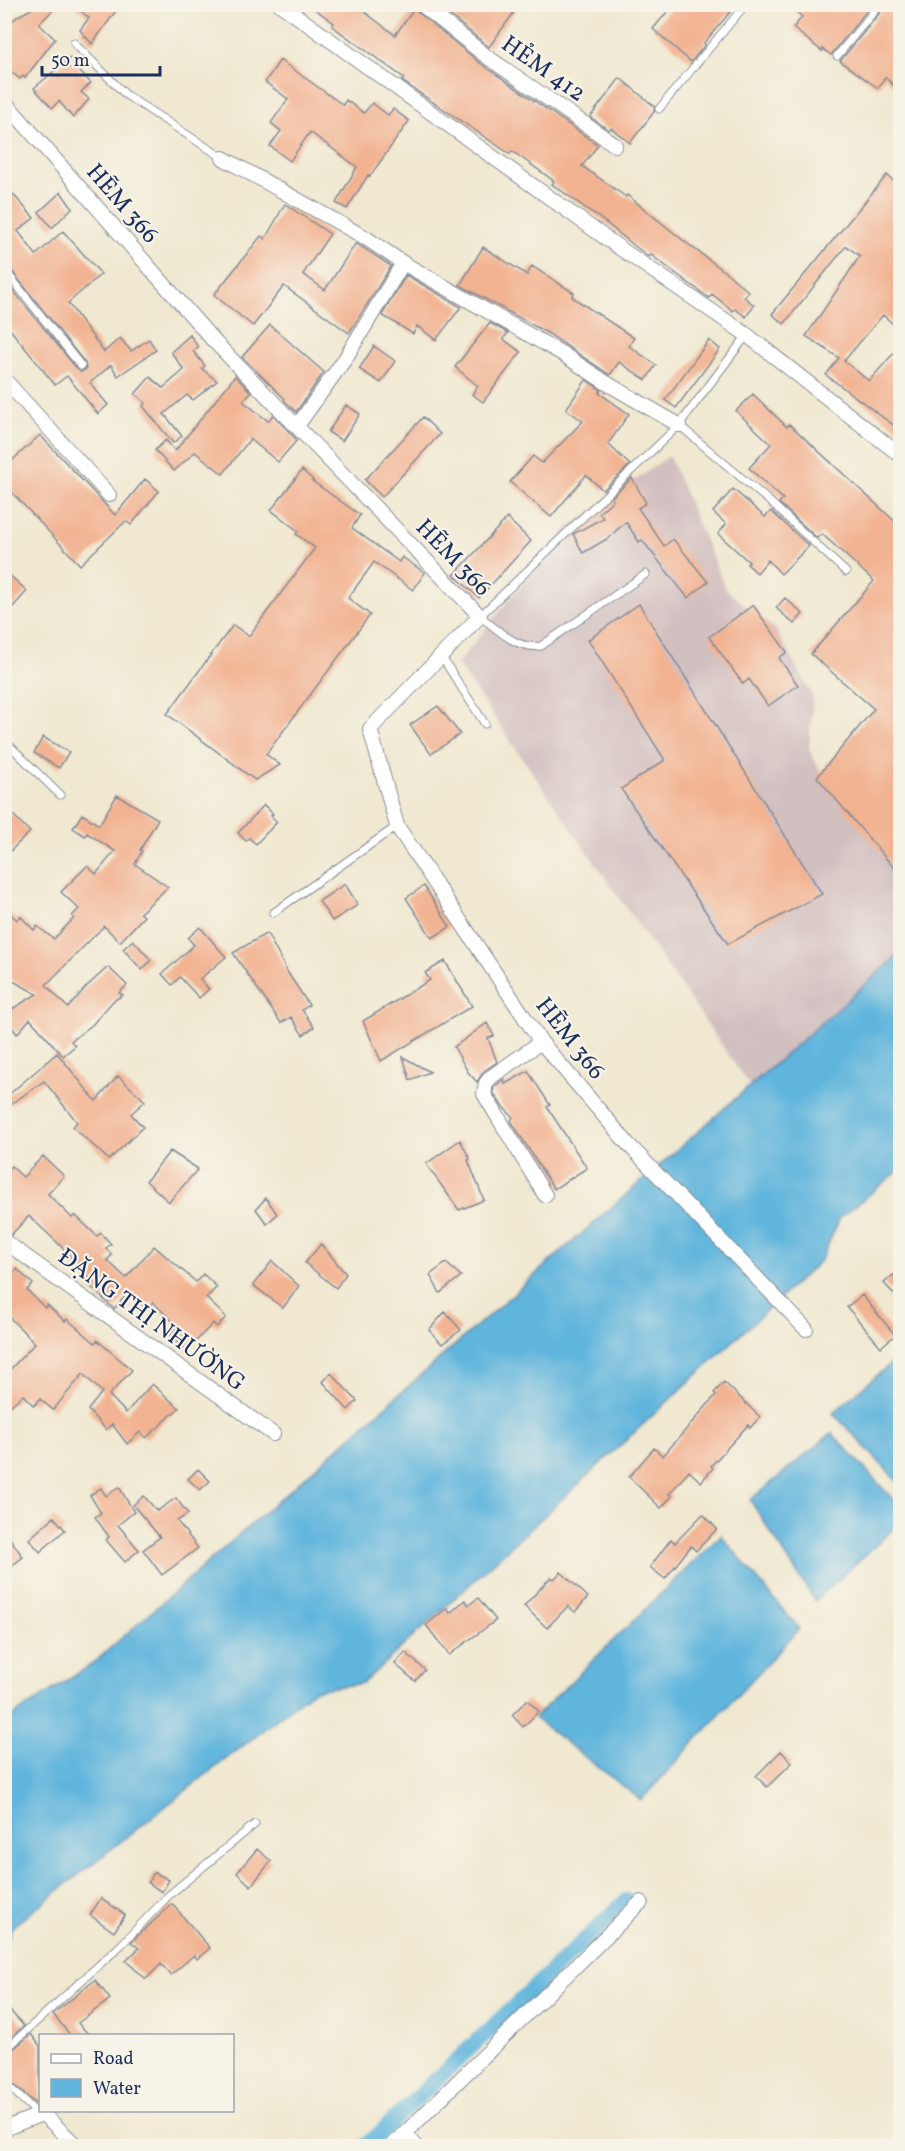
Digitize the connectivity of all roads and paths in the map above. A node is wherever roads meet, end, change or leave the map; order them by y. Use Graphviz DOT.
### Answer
graph roads {
  1 [pos="280,4"];
  2 [pos="420,4"];
  3 [pos="746,4"];
  4 [pos="880,4"];
  5 [pos="74,43"];
  6 [pos="837,56"];
  7 [pos="4,101"];
  8 [pos="659,109"];
  9 [pos="615,145"];
  10 [pos="224,158"];
  11 [pos="403,263"];
  12 [pos="4,269"];
  13 [pos="747,335"];
  14 [pos="81,366"];
  15 [pos="4,379"];
  16 [pos="679,425"];
  17 [pos="297,426"];
  18 [pos="900,456"];
  19 [pos="109,495"];
  20 [pos="846,572"];
  21 [pos="646,574"];
  22 [pos="480,616"];
  23 [pos="441,656"];
  24 [pos="485,724"];
  25 [pos="4,740"];
  26 [pos="60,795"];
  27 [pos="397,826"];
  28 [pos="273,913"];
  29 [pos="541,1042"];
  30 [pos="545,1195"];
  31 [pos="4,1241"];
  32 [pos="806,1329"];
  33 [pos="273,1434"];
  34 [pos="255,1824"];
  35 [pos="641,1902"];
  36 [pos="4,2051"];
  37 [pos="4,2082"];
  38 [pos="42,2116"];
  39 [pos="4,2129"];
  40 [pos="406,2134"];
  41 [pos="77,2146"];
  42 [pos="392,2146"];
  43 [pos="416,2146"];
  1 -- 13 [label="street"];
  2 -- 9 [label="street, HẺM 412"];
  3 -- 8 [label="lane"];
  4 -- 6 [label="lane"];
  5 -- 10 [label="lane"];
  7 -- 17 [label="street, HẼM 366"];
  10 -- 11 [label="street"];
  11 -- 16 [label="street"];
  11 -- 17 [label="street"];
  12 -- 14 [label="lane"];
  13 -- 16 [label="lane"];
  13 -- 18 [label="street"];
  15 -- 19 [label="street"];
  16 -- 20 [label="lane"];
  16 -- 22 [label="lane"];
  17 -- 22 [label="street, HẼM 366"];
  21 -- 22 [label="lane"];
  22 -- 23 [label="street, HẼM 366"];
  23 -- 24 [label="lane"];
  23 -- 27 [label="street, HẼM 366"];
  25 -- 26 [label="lane"];
  27 -- 28 [label="lane"];
  27 -- 29 [label="street, HẼM 366"];
  29 -- 30 [label="street"];
  29 -- 32 [label="street, HẼM 366"];
  31 -- 33 [label="street, ĐẶNG THỊ NHƯỜNG"];
  34 -- 36 [label="lane"];
  35 -- 40 [label="street"];
  37 -- 38 [label="lane"];
  38 -- 39 [label="street"];
  38 -- 41 [label="street"];
  40 -- 42 [label="street"];
  40 -- 43 [label="street"];
}
